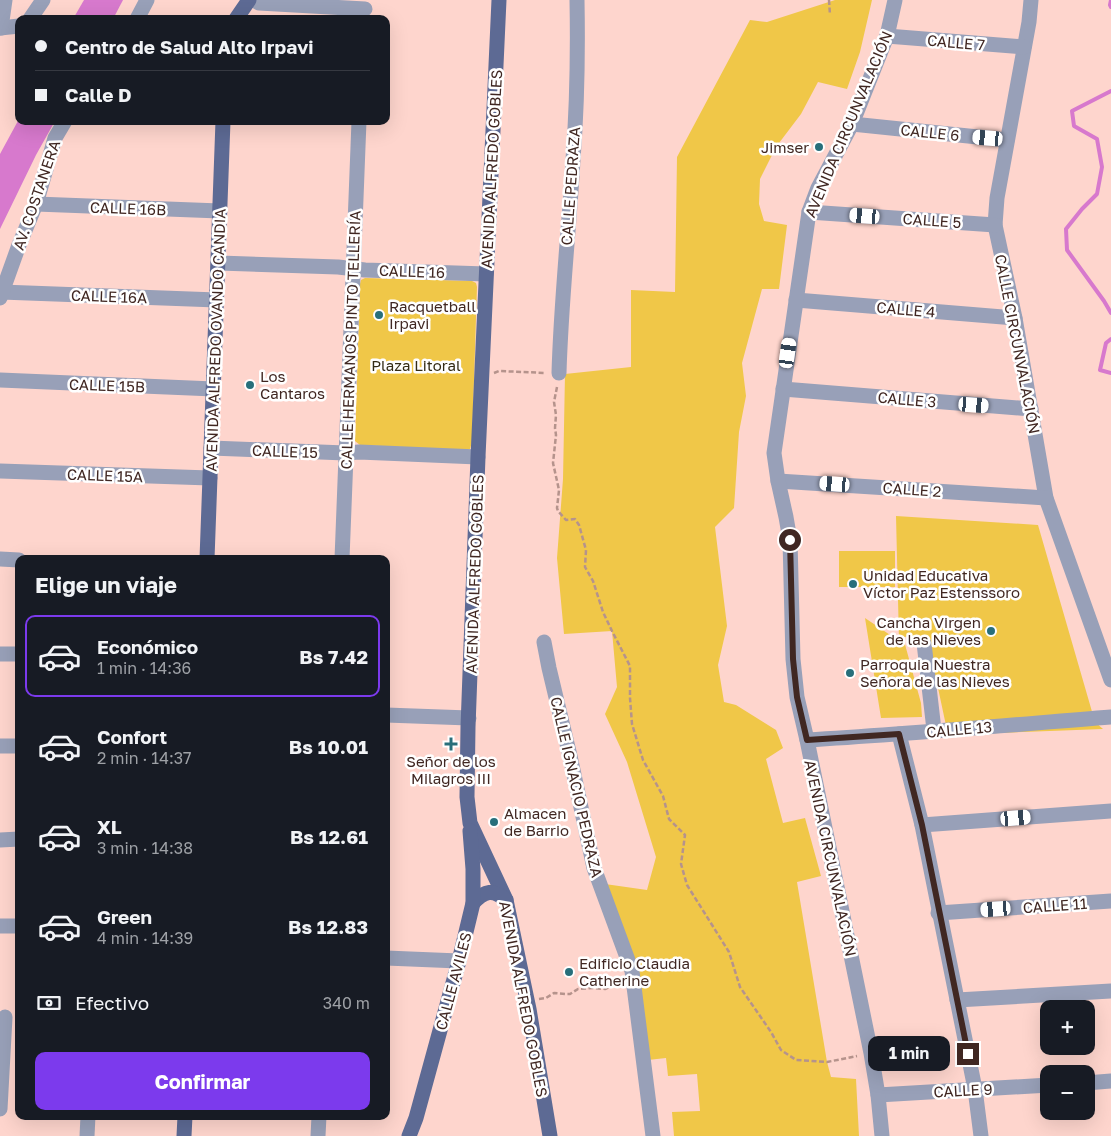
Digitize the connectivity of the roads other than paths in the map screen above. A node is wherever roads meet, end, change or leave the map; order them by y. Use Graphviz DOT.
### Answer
graph roads {
  1 [pos="5,0"];
  2 [pos="43,0"];
  3 [pos="147,0"];
  4 [pos="249,0"];
  5 [pos="254,0"];
  6 [pos="499,0"];
  7 [pos="576,0"];
  8 [pos="895,0"];
  9 [pos="1031,0"];
  10 [pos="1040,0"];
  11 [pos="364,9"];
  12 [pos="33,15"];
  13 [pos="139,15"];
  14 [pos="239,15"];
  15 [pos="1029,22"];
  16 [pos="15,26"];
  17 [pos="0,28"];
  18 [pos="888,36"];
  19 [pos="1024,47"];
  20 [pos="852,124"];
  21 [pos="63,125"];
  22 [pos="224,125"];
  23 [pos="359,125"];
  24 [pos="1007,140"];
  25 [pos="36,204"];
  26 [pos="220,211"];
  27 [pos="809,212"];
  28 [pos="996,225"];
  29 [pos="219,263"];
  30 [pos="352,268"];
  31 [pos="486,274"];
  32 [pos="1,295"];
  33 [pos="217,300"];
  34 [pos="796,300"];
  35 [pos="1015,318"];
  36 [pos="555,373"];
  37 [pos="0,380"];
  38 [pos="214,389"];
  39 [pos="783,389"];
  40 [pos="1031,409"];
  41 [pos="211,448"];
  42 [pos="346,453"];
  43 [pos="478,457"];
  44 [pos="0,471"];
  45 [pos="210,478"];
  46 [pos="778,481"];
  47 [pos="1046,498"];
  48 [pos="207,555"];
  49 [pos="342,555"];
  50 [pos="0,559"];
  51 [pos="15,560"];
  52 [pos="544,642"];
  53 [pos="924,643"];
  54 [pos="0,654"];
  55 [pos="15,654"];
  56 [pos="1111,680"];
  57 [pos="390,715"];
  58 [pos="1111,717"];
  59 [pos="469,718"];
  60 [pos="934,730"];
  61 [pos="899,734"];
  62 [pos="807,740"];
  63 [pos="0,746"];
  64 [pos="15,746"];
  65 [pos="1111,811"];
  66 [pos="470,822"];
  67 [pos="922,825"];
  68 [pos="15,839"];
  69 [pos="0,840"];
  70 [pos="506,900"];
  71 [pos="1111,901"];
  72 [pos="473,903"];
  73 [pos="938,913"];
  74 [pos="0,926"];
  75 [pos="15,926"];
  76 [pos="390,958"];
  77 [pos="458,961"];
  78 [pos="1111,991"];
  79 [pos="957,1000"];
  80 [pos="8,1017"];
  81 [pos="1111,1081"];
  82 [pos="1095,1082"];
  83 [pos="1040,1085"];
  84 [pos="975,1089"];
  85 [pos="878,1095"];
  86 [pos="0,1109"];
  87 [pos="88,1120"];
  88 [pos="185,1120"];
  89 [pos="319,1120"];
  90 [pos="87,1136"];
  91 [pos="184,1136"];
  92 [pos="318,1136"];
  93 [pos="409,1136"];
  94 [pos="550,1136"];
  95 [pos="653,1136"];
  96 [pos="882,1136"];
  97 [pos="980,1136"];
  1 -- 17 [label="street"];
  2 -- 12 [label="street"];
  3 -- 13 [label="street"];
  4 -- 14 [label="main road"];
  5 -- 11 [label="street"];
  6 -- 31 [label="main road, AVENIDA ALFREDO GOBLES"];
  7 -- 36 [label="street, CALLE PEDRAZA"];
  8 -- 18 [label="street, AVENIDA CIRCUNVALACIÓN"];
  9 -- 15 [label="street, CALLE CIRCUNVALACIÓN"];
  10 -- 15 [label="street"];
  15 -- 19 [label="street, CALLE CIRCUNVALACIÓN"];
  16 -- 17 [label="street"];
  18 -- 19 [label="street, CALLE 7"];
  18 -- 20 [label="street, AVENIDA CIRCUNVALACIÓN"];
  19 -- 24 [label="street, CALLE CIRCUNVALACIÓN"];
  20 -- 24 [label="street, CALLE 6"];
  20 -- 27 [label="street, AVENIDA CIRCUNVALACIÓN"];
  21 -- 25 [label="street, AV. COSTANERA"];
  22 -- 26 [label="main road, AVENIDA ALFREDO OVANDO CANDIA"];
  23 -- 30 [label="street, CALLE HERMANOS PINTO TELLERÍA"];
  24 -- 28 [label="street, CALLE CIRCUNVALACIÓN"];
  25 -- 26 [label="street, CALLE 16B"];
  25 -- 32 [label="street, AV. COSTANERA"];
  26 -- 29 [label="main road, AVENIDA ALFREDO OVANDO CANDIA"];
  27 -- 28 [label="street, CALLE 5"];
  27 -- 34 [label="street, AVENIDA CIRCUNVALACIÓN"];
  28 -- 35 [label="street, CALLE CIRCUNVALACIÓN"];
  29 -- 30 [label="street, CALLE 16"];
  29 -- 33 [label="main road, AVENIDA ALFREDO OVANDO CANDIA"];
  30 -- 31 [label="street, CALLE 16"];
  30 -- 42 [label="street, CALLE HERMANOS PINTO TELLERÍA"];
  31 -- 43 [label="main road, AVENIDA ALFREDO GOBLES"];
  32 -- 33 [label="street, CALLE 16A"];
  33 -- 38 [label="main road, AVENIDA ALFREDO OVANDO CANDIA"];
  34 -- 35 [label="street, CALLE 4"];
  34 -- 39 [label="street, AVENIDA CIRCUNVALACIÓN"];
  35 -- 40 [label="street, CALLE CIRCUNVALACIÓN"];
  37 -- 38 [label="street, CALLE 15B"];
  38 -- 41 [label="main road, AVENIDA ALFREDO OVANDO CANDIA"];
  39 -- 40 [label="street, CALLE 3"];
  39 -- 46 [label="street, AVENIDA CIRCUNVALACIÓN"];
  40 -- 47 [label="street, CALLE CIRCUNVALACIÓN"];
  41 -- 42 [label="street, CALLE 15"];
  41 -- 45 [label="main road, AVENIDA ALFREDO OVANDO CANDIA"];
  42 -- 43 [label="street, CALLE 15"];
  42 -- 49 [label="street, CALLE HERMANOS PINTO TELLERÍA"];
  43 -- 59 [label="main road, AVENIDA ALFREDO GOBLES"];
  44 -- 45 [label="street, CALLE 15A"];
  45 -- 48 [label="main road, AVENIDA ALFREDO OVANDO CANDIA"];
  46 -- 47 [label="street, CALLE 2"];
  46 -- 62 [label="street, AVENIDA CIRCUNVALACIÓN"];
  47 -- 56 [label="street, CALLE CIRCUNVALACIÓN"];
  50 -- 51 [label="street"];
  52 -- 95 [label="street, CALLE IGNACIO PEDRAZA"];
  53 -- 60 [label="street"];
  54 -- 55 [label="street"];
  57 -- 59 [label="street"];
  58 -- 60 [label="street, CALLE 13"];
  59 -- 66 [label="main road, AVENIDA ALFREDO GOBLES"];
  60 -- 61 [label="street, CALLE 13"];
  61 -- 62 [label="street, CALLE 13"];
  61 -- 67 [label="street"];
  62 -- 85 [label="street, AVENIDA CIRCUNVALACIÓN"];
  63 -- 64 [label="street"];
  65 -- 67 [label="street"];
  66 -- 70 [label="main road, AVENIDA ALFREDO GOBLES"];
  66 -- 72 [label="main road, CALLE AVILES"];
  67 -- 73 [label="street"];
  68 -- 69 [label="street"];
  70 -- 72 [label="main road"];
  70 -- 94 [label="main road, AVENIDA ALFREDO GOBLES"];
  71 -- 73 [label="street, CALLE 11"];
  72 -- 77 [label="main road, CALLE AVILES"];
  73 -- 79 [label="street"];
  74 -- 75 [label="street"];
  76 -- 77 [label="street"];
  77 -- 93 [label="main road, CALLE AVILES"];
  78 -- 79 [label="street"];
  79 -- 84 [label="street"];
  80 -- 86 [label="street"];
  81 -- 82 [label="street"];
  83 -- 84 [label="street, CALLE 9"];
  84 -- 85 [label="street, CALLE 9"];
  84 -- 97 [label="street"];
  85 -- 96 [label="street, AVENIDA CIRCUNVALACIÓN"];
  87 -- 90 [label="street"];
  88 -- 91 [label="main road"];
  89 -- 92 [label="street"];
}
